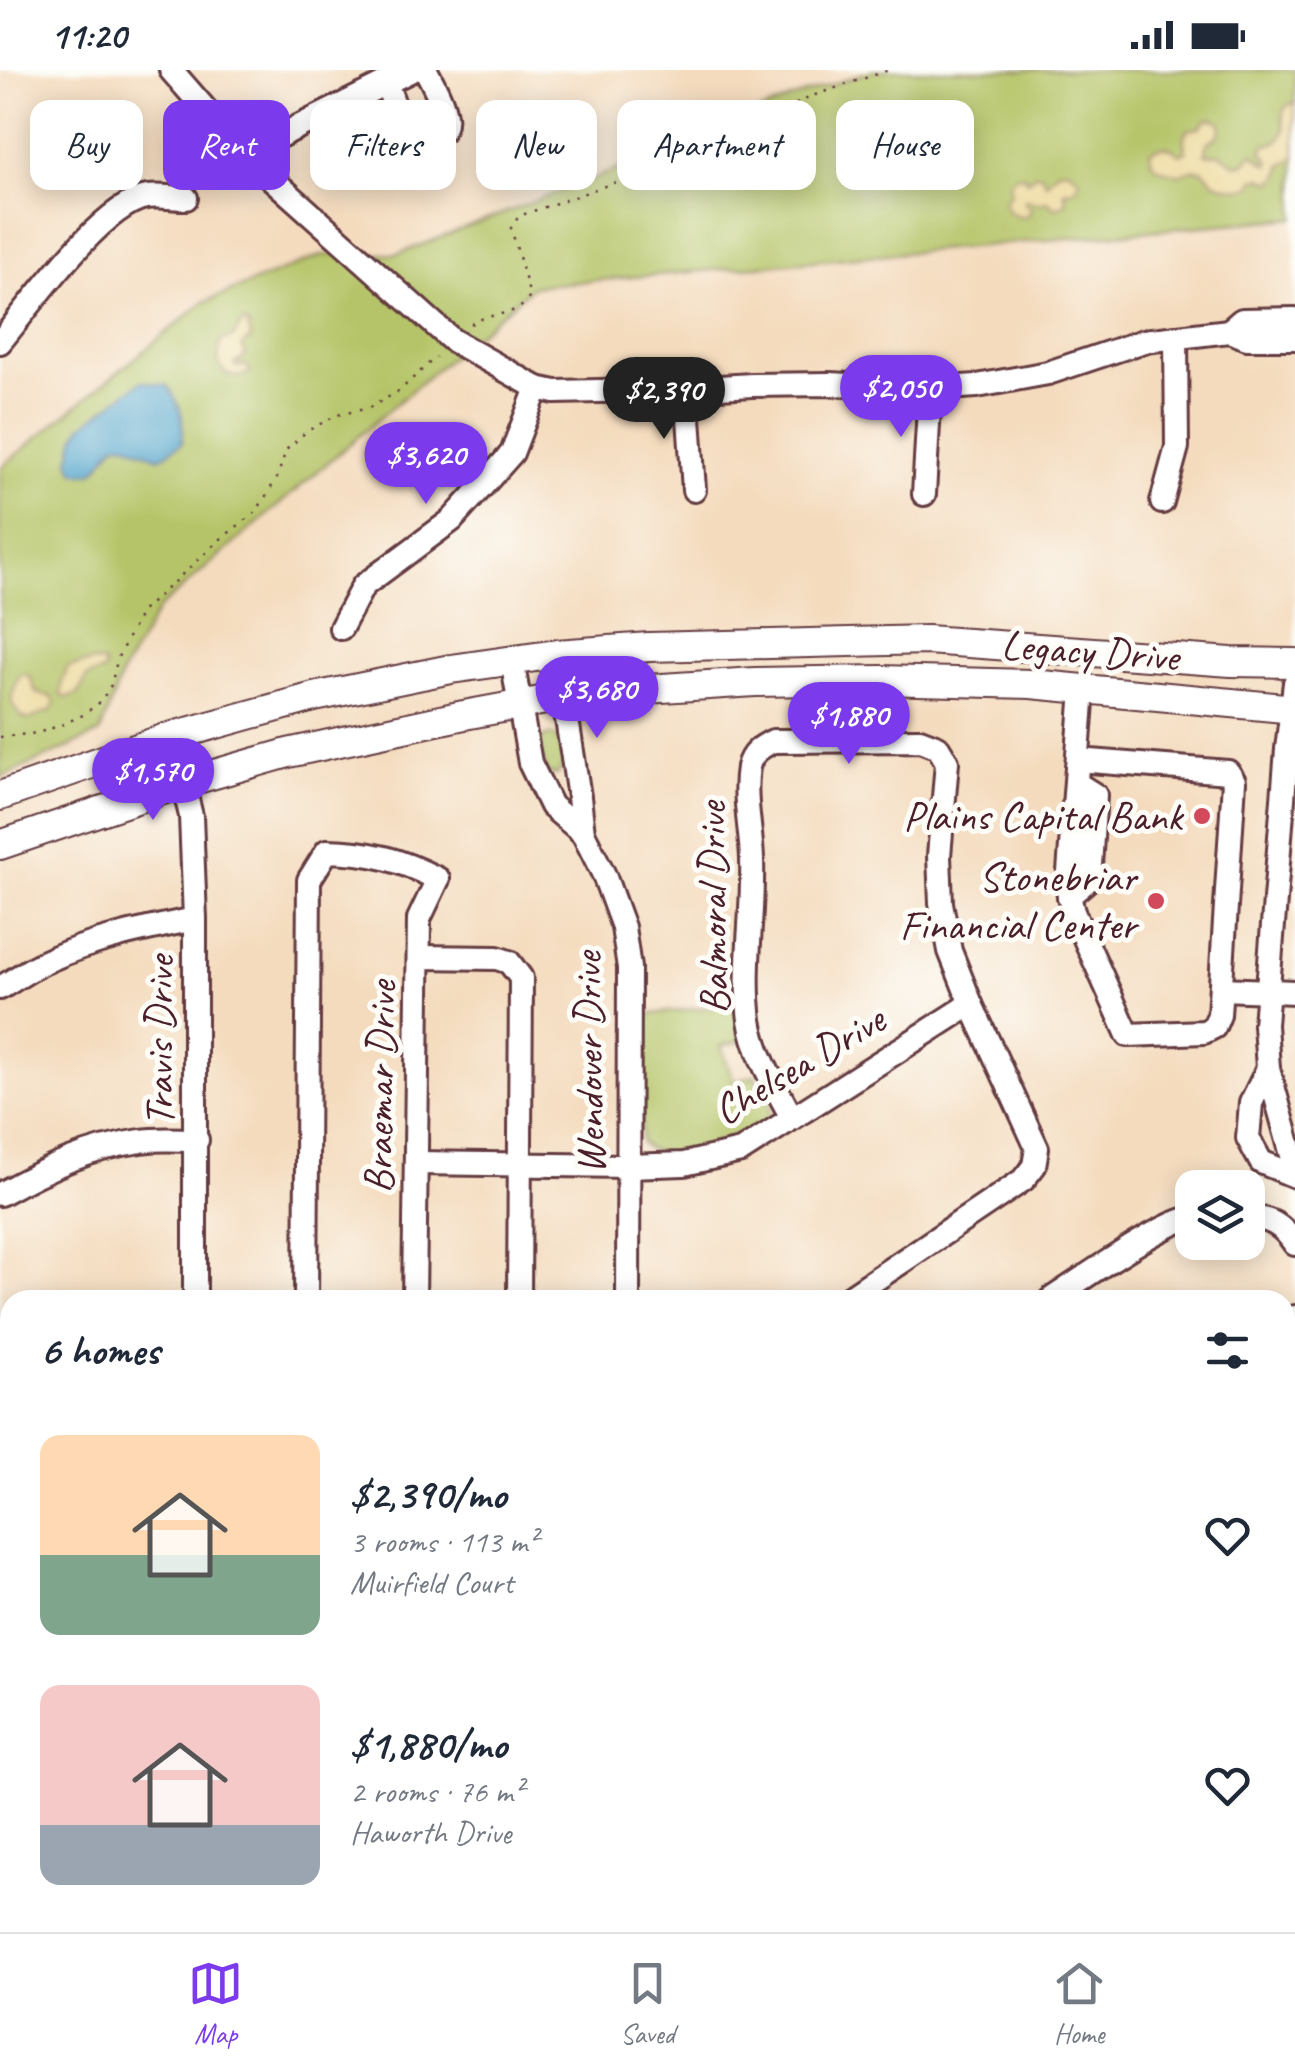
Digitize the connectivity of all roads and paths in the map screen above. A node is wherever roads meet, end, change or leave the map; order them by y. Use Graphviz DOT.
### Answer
graph roads {
  1 [pos="171,70"];
  2 [pos="412,70"];
  3 [pos="426,70"];
  4 [pos="889,70"];
  5 [pos="386,83"];
  6 [pos="197,100"];
  7 [pos="290,131"];
  8 [pos="284,190"];
  9 [pos="186,198"];
  10 [pos="1295,318"];
  11 [pos="471,324"];
  12 [pos="1229,331"];
  13 [pos="1176,337"];
  14 [pos="1295,338"];
  15 [pos="0,342"];
  16 [pos="436,357"];
  17 [pos="537,388"];
  18 [pos="930,389"];
  19 [pos="687,390"];
  20 [pos="694,490"];
  21 [pos="924,494"];
  22 [pos="1162,502"];
  23 [pos="341,628"];
  24 [pos="558,654"];
  25 [pos="512,660"];
  26 [pos="1295,663"];
  27 [pos="1083,689"];
  28 [pos="562,696"];
  29 [pos="1294,700"];
  30 [pos="520,704"];
  31 [pos="0,737"];
  32 [pos="1077,771"];
  33 [pos="183,783"];
  34 [pos="0,796"];
  35 [pos="583,833"];
  36 [pos="0,844"];
  37 [pos="195,919"];
  38 [pos="419,957"];
  39 [pos="0,988"];
  40 [pos="1221,989"];
  41 [pos="1267,991"];
  42 [pos="1295,992"];
  43 [pos="971,1004"];
  44 [pos="1268,1068"];
  45 [pos="792,1118"];
  46 [pos="197,1140"];
  47 [pos="416,1162"];
  48 [pos="520,1164"];
  49 [pos="629,1166"];
  50 [pos="1295,1166"];
  51 [pos="1295,1176"];
  52 [pos="0,1194"];
  53 [pos="1265,1218"];
  54 [pos="1175,1224"];
  55 [pos="1295,1244"];
  56 [pos="195,1290"];
  57 [pos="306,1290"];
  58 [pos="414,1290"];
  59 [pos="519,1290"];
  60 [pos="628,1290"];
  61 [pos="861,1290"];
  62 [pos="1066,1290"];
  1 -- 6 [label="street"];
  2 -- 5 [label="street"];
  3 -- 5 [label="street"];
  4 -- 11 [label="path"];
  5 -- 7 [label="street"];
  8 -- 17 [label="street"];
  9 -- 15 [label="street"];
  10 -- 12 [label="street"];
  12 -- 13 [label="street"];
  12 -- 14 [label="street"];
  13 -- 18 [label="street"];
  13 -- 22 [label="street"];
  16 -- 31 [label="path"];
  17 -- 19 [label="street"];
  17 -- 23 [label="street"];
  18 -- 19 [label="street"];
  18 -- 21 [label="street"];
  19 -- 20 [label="street"];
  24 -- 25 [label="main road, Legacy Drive"];
  24 -- 26 [label="main road, Legacy Drive"];
  24 -- 28 [label="street, Wendover Drive"];
  25 -- 30 [label="street, Wendover Drive"];
  25 -- 34 [label="main road, Legacy Drive"];
  27 -- 28 [label="main road, Legacy Drive"];
  27 -- 29 [label="main road, Legacy Drive"];
  27 -- 32 [label="street"];
  28 -- 30 [label="main road, Legacy Drive"];
  28 -- 35 [label="street, Wendover Drive"];
  29 -- 41 [label="street"];
  30 -- 33 [label="main road, Legacy Drive"];
  30 -- 35 [label="street, Wendover Drive"];
  32 -- 40 [label="street"];
  32 -- 40 [label="street"];
  33 -- 36 [label="main road, Legacy Drive"];
  33 -- 37 [label="street, Travis Drive"];
  35 -- 49 [label="street, Wendover Drive"];
  37 -- 39 [label="street"];
  37 -- 46 [label="street, Travis Drive"];
  38 -- 47 [label="street, Braemar Drive"];
  38 -- 48 [label="street"];
  38 -- 57 [label="street, Braemar Drive"];
  40 -- 41 [label="street"];
  41 -- 42 [label="street"];
  41 -- 44 [label="street"];
  43 -- 45 [label="street, Chelsea Drive"];
  43 -- 45 [label="street, Balmoral Drive"];
  43 -- 61 [label="street"];
  44 -- 50 [label="street"];
  44 -- 51 [label="street"];
  45 -- 49 [label="street, Chelsea Drive"];
  46 -- 52 [label="street"];
  46 -- 56 [label="street, Travis Drive"];
  47 -- 48 [label="street, Chelsea Drive"];
  47 -- 58 [label="street, Braemar Drive"];
  48 -- 49 [label="street, Chelsea Drive"];
  48 -- 59 [label="street"];
  49 -- 60 [label="street, Wendover Drive"];
  53 -- 55 [label="street"];
  54 -- 62 [label="street"];
}
